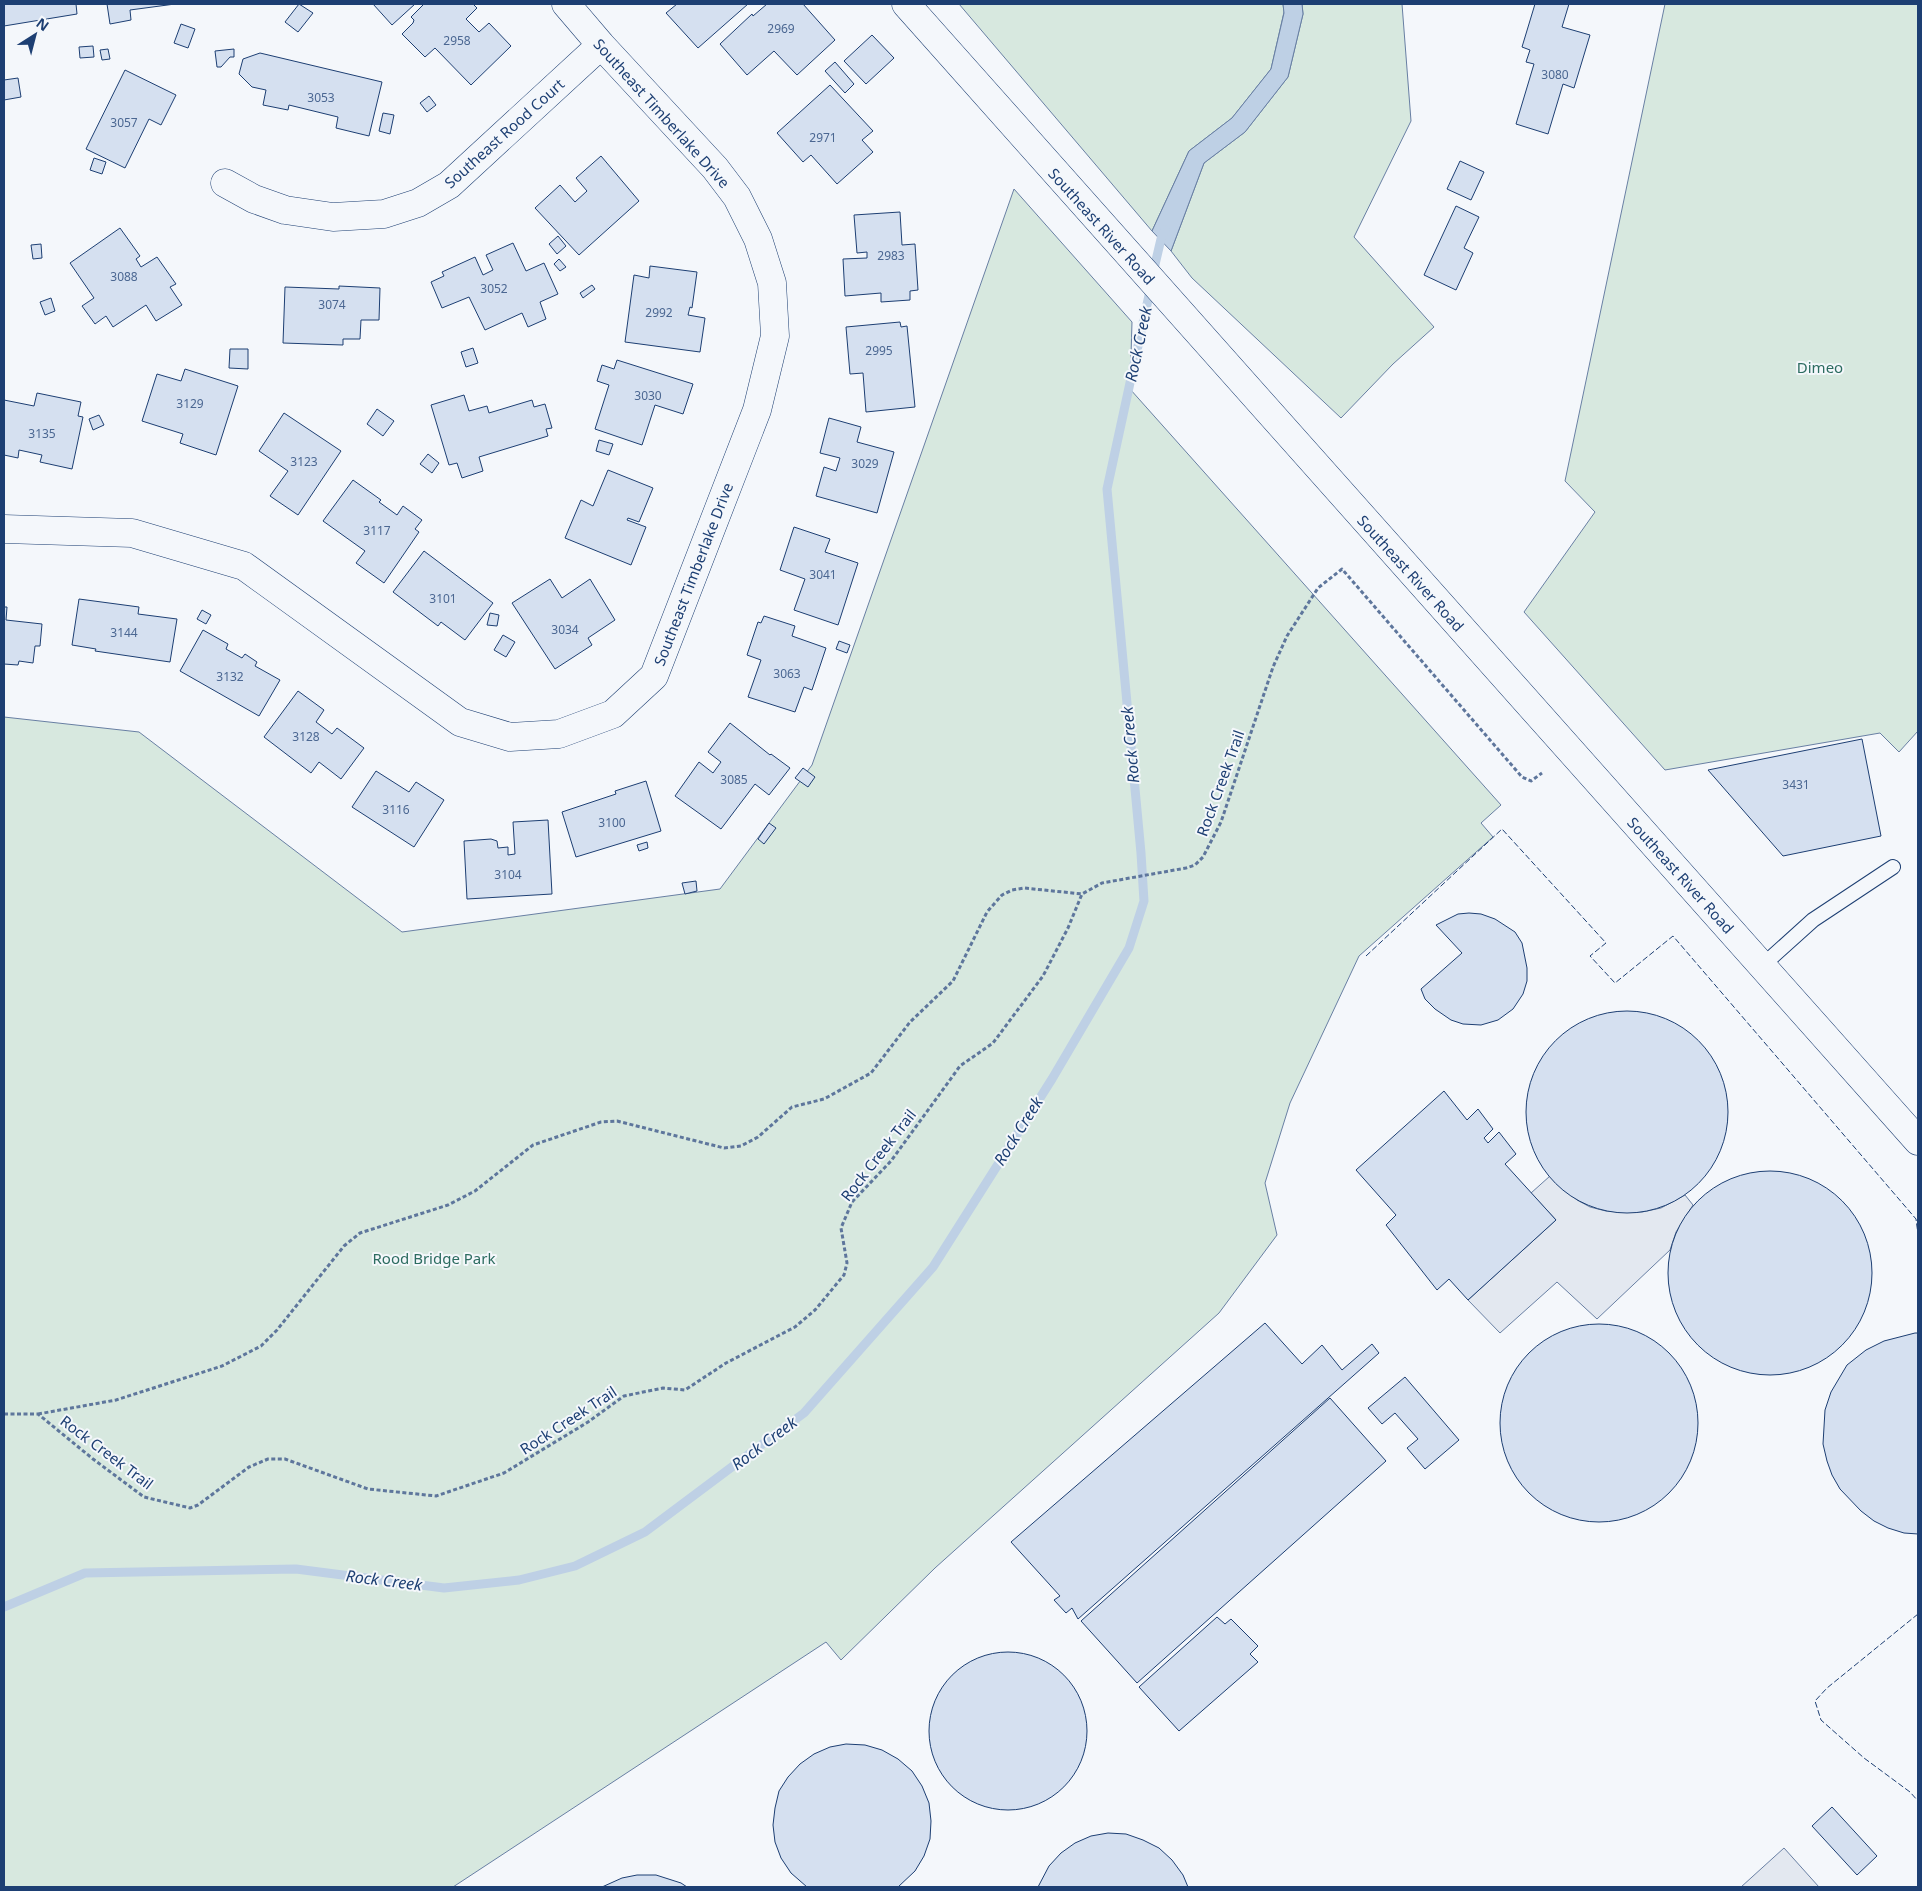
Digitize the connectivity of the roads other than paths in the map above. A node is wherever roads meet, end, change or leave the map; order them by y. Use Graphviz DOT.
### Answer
graph roads {
  1 [pos="566,4"];
  2 [pos="906,4"];
  3 [pos="601,45"];
  4 [pos="226,183"];
  5 [pos="4,529"];
  6 [pos="1893,866"];
  7 [pos="1762,966"];
  8 [pos="1918,1141"];
  1 -- 3 [label="street, Southeast Timberlake Drive"];
  2 -- 7 [label="street, Southeast River Road"];
  3 -- 4 [label="street, Southeast Rood Court"];
  3 -- 5 [label="street, Southeast Timberlake Drive"];
  6 -- 7 [label="lane"];
  7 -- 8 [label="street, Southeast River Road"];
}
